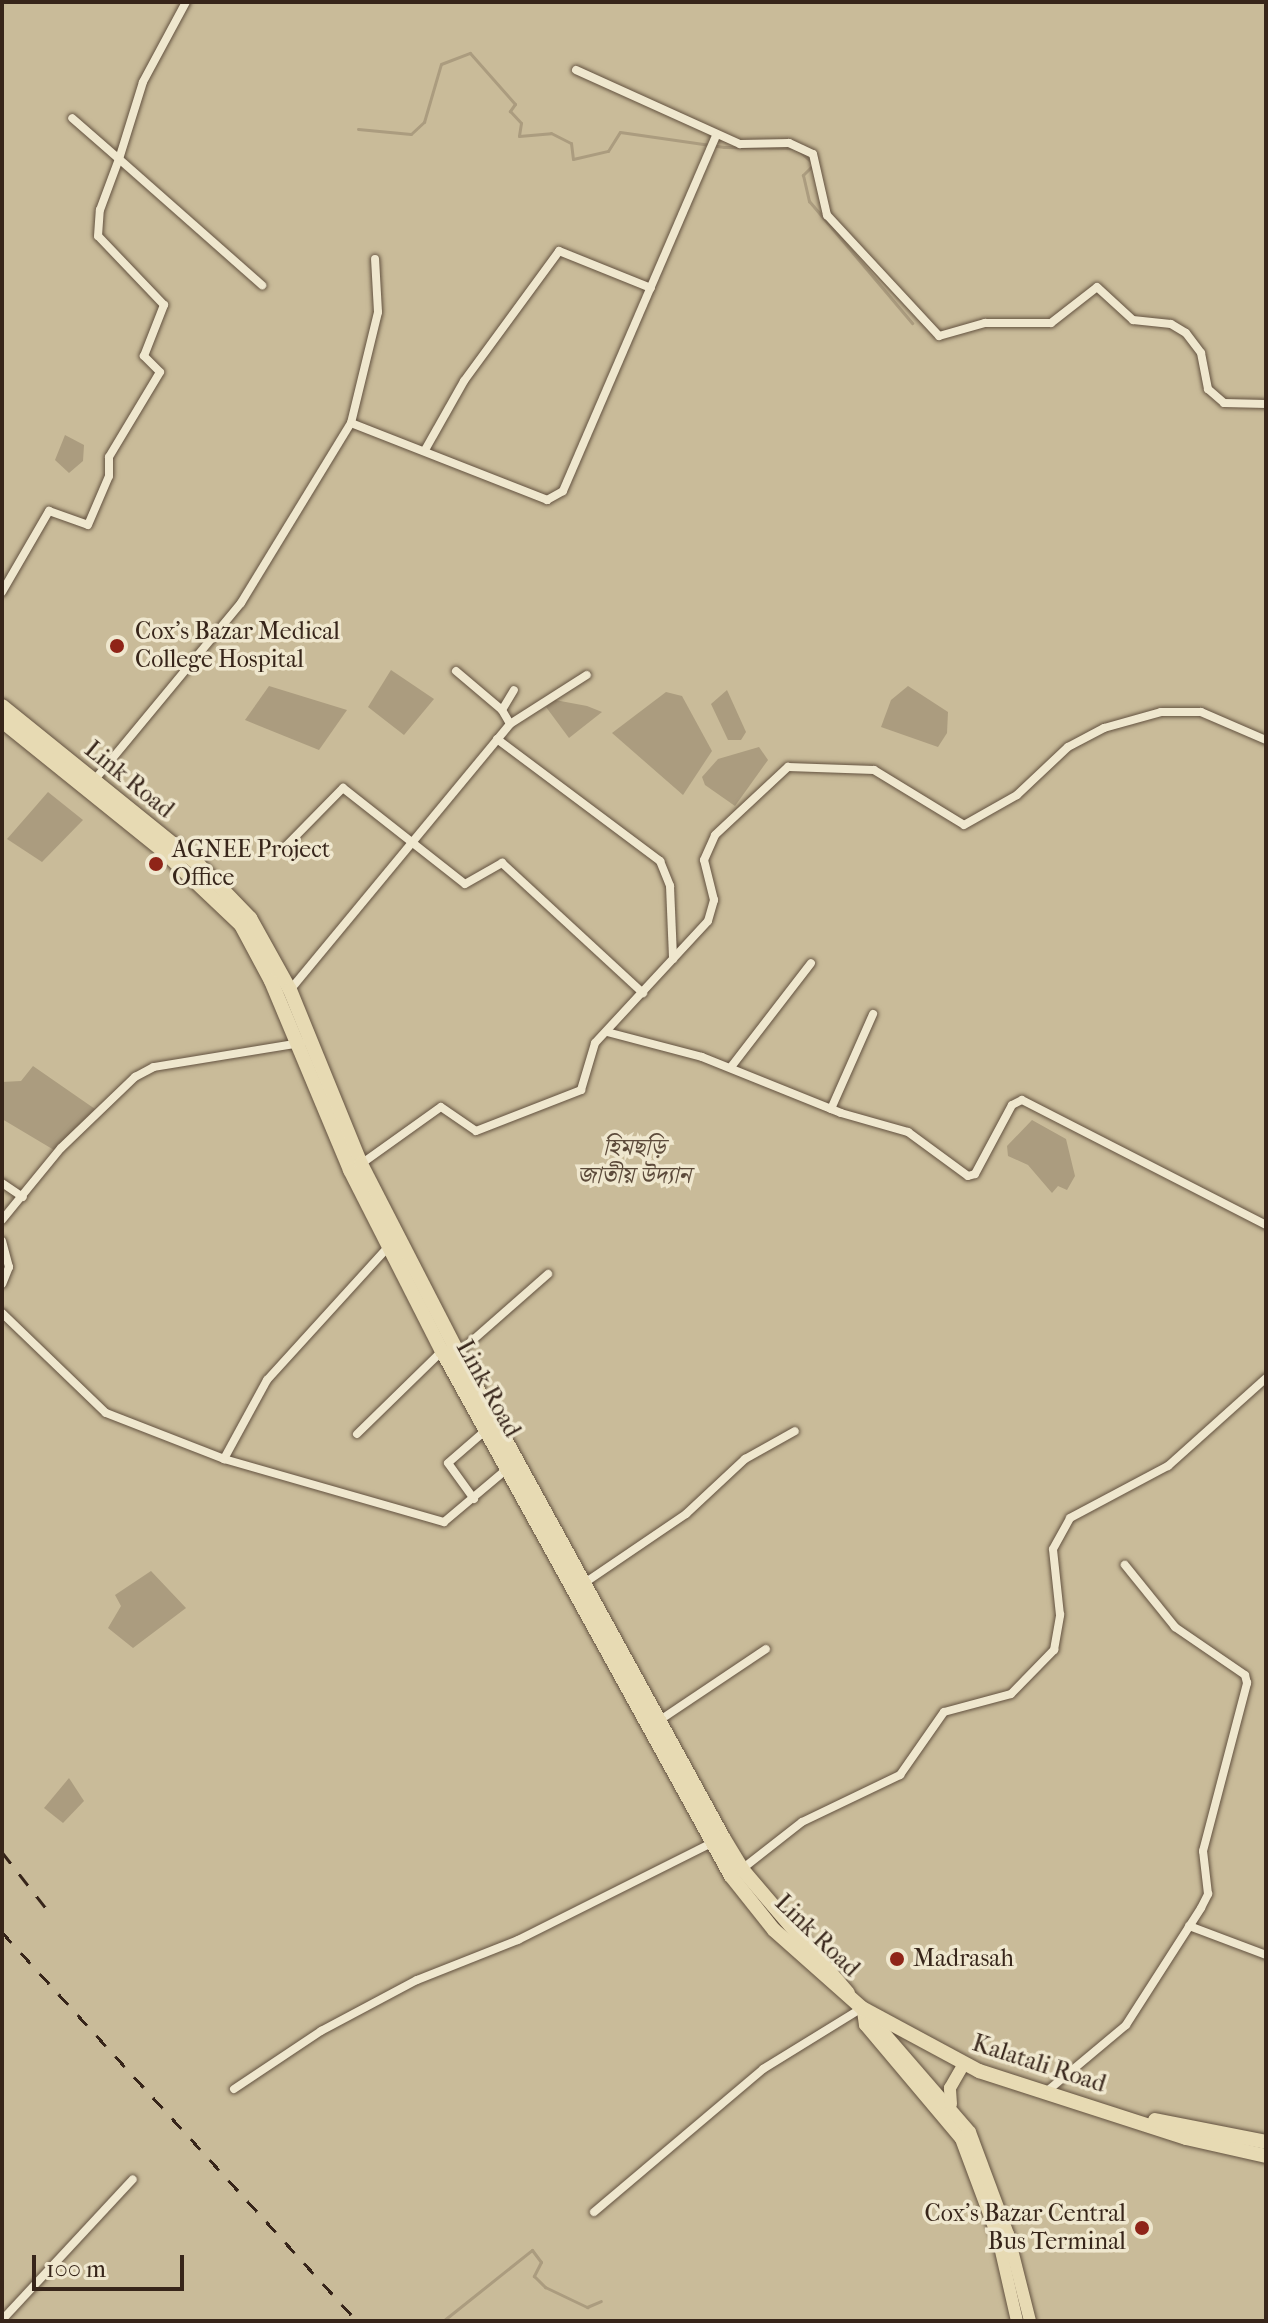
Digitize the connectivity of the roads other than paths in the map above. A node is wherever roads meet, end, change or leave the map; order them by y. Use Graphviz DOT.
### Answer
graph roads {
  1 [pos="186,2"];
  2 [pos="576,70"];
  3 [pos="72,118"];
  4 [pos="716,135"];
  5 [pos="119,159"];
  6 [pos="375,259"];
  7 [pos="262,285"];
  8 [pos="651,288"];
  9 [pos="1266,404"];
  10 [pos="351,423"];
  11 [pos="425,450"];
  12 [pos="2,592"];
  13 [pos="456,671"];
  14 [pos="587,675"];
  15 [pos="514,690"];
  16 [pos="2,706"];
  17 [pos="502,710"];
  18 [pos="2,721"];
  19 [pos="510,724"];
  20 [pos="497,739"];
  21 [pos="1266,740"];
  22 [pos="90,785"];
  23 [pos="411,843"];
  24 [pos="285,847"];
  25 [pos="673,960"];
  26 [pos="811,963"];
  27 [pos="290,990"];
  28 [pos="643,993"];
  29 [pos="873,1014"];
  30 [pos="607,1032"];
  31 [pos="304,1042"];
  32 [pos="731,1067"];
  33 [pos="831,1109"];
  34 [pos="361,1164"];
  35 [pos="2,1183"];
  36 [pos="23,1197"];
  37 [pos="2,1220"];
  38 [pos="1266,1225"];
  39 [pos="2,1241"];
  40 [pos="389,1246"];
  41 [pos="548,1274"];
  42 [pos="2,1284"];
  43 [pos="2,1313"];
  44 [pos="450,1352"];
  45 [pos="1266,1378"];
  46 [pos="486,1430"];
  47 [pos="795,1431"];
  48 [pos="357,1434"];
  49 [pos="224,1459"];
  50 [pos="507,1469"];
  51 [pos="474,1499"];
  52 [pos="1125,1565"];
  53 [pos="583,1584"];
  54 [pos="766,1649"];
  55 [pos="655,1723"];
  56 [pos="712,1843"];
  57 [pos="742,1869"];
  58 [pos="1189,1926"];
  59 [pos="1266,1955"];
  60 [pos="850,1997"];
  61 [pos="862,2008"];
  62 [pos="964,2064"];
  63 [pos="234,2089"];
  64 [pos="1045,2093"];
  65 [pos="951,2104"];
  66 [pos="1135,2118"];
  67 [pos="1266,2142"];
  68 [pos="1266,2156"];
  69 [pos="133,2179"];
  70 [pos="594,2212"];
  71 [pos="2,2320"];
  72 [pos="1017,2321"];
  73 [pos="1030,2321"];
  1 -- 5 [label="street"];
  2 -- 4 [label="street"];
  3 -- 5 [label="street"];
  4 -- 8 [label="street"];
  4 -- 9 [label="street"];
  5 -- 7 [label="street"];
  5 -- 12 [label="street"];
  6 -- 10 [label="street"];
  8 -- 11 [label="street"];
  8 -- 11 [label="street"];
  10 -- 11 [label="street"];
  10 -- 22 [label="street"];
  13 -- 17 [label="street"];
  14 -- 19 [label="street"];
  15 -- 17 [label="street"];
  16 -- 22 [label="highway, Link Road"];
  17 -- 19 [label="street"];
  18 -- 22 [label="highway, Link Road"];
  19 -- 20 [label="street"];
  20 -- 23 [label="street"];
  20 -- 25 [label="street"];
  21 -- 25 [label="street"];
  22 -- 27 [label="highway, Link Road"];
  22 -- 31 [label="highway, Link Road"];
  23 -- 24 [label="street"];
  23 -- 27 [label="street"];
  23 -- 28 [label="street"];
  25 -- 28 [label="street"];
  26 -- 32 [label="street"];
  27 -- 31 [label="highway, Link Road"];
  28 -- 30 [label="street"];
  29 -- 33 [label="street"];
  30 -- 32 [label="street"];
  30 -- 34 [label="street"];
  31 -- 34 [label="highway, Link Road"];
  31 -- 36 [label="street"];
  31 -- 40 [label="highway, Link Road"];
  32 -- 33 [label="street"];
  33 -- 38 [label="street"];
  34 -- 44 [label="highway, Link Road"];
  35 -- 36 [label="street"];
  36 -- 37 [label="street"];
  39 -- 42 [label="street"];
  40 -- 44 [label="highway, Link Road"];
  40 -- 49 [label="street"];
  41 -- 44 [label="street"];
  43 -- 49 [label="street"];
  44 -- 46 [label="highway, Link Road"];
  44 -- 48 [label="street"];
  44 -- 53 [label="highway, Link Road"];
  45 -- 57 [label="street"];
  46 -- 50 [label="highway, Link Road"];
  46 -- 51 [label="street"];
  47 -- 53 [label="street"];
  49 -- 51 [label="street"];
  50 -- 51 [label="street"];
  50 -- 55 [label="highway, Link Road"];
  52 -- 58 [label="street"];
  53 -- 55 [label="highway, Link Road"];
  54 -- 55 [label="street"];
  55 -- 56 [label="highway, Link Road"];
  55 -- 57 [label="highway, Link Road"];
  56 -- 60 [label="highway, Link Road"];
  56 -- 63 [label="street"];
  57 -- 60 [label="highway, Link Road"];
  58 -- 59 [label="street"];
  58 -- 64 [label="street"];
  60 -- 61 [label="highway, Kalatali Road"];
  61 -- 62 [label="highway, Kalatali Road"];
  61 -- 65 [label="main road"];
  61 -- 70 [label="street"];
  61 -- 72 [label="main road"];
  62 -- 64 [label="highway, Kalatali Road"];
  62 -- 65 [label="main road"];
  64 -- 66 [label="highway, Kalatali Road"];
  65 -- 73 [label="main road"];
  66 -- 67 [label="highway, Kalatali Road"];
  66 -- 68 [label="highway, Kalatali Road"];
  69 -- 71 [label="street"];
}
